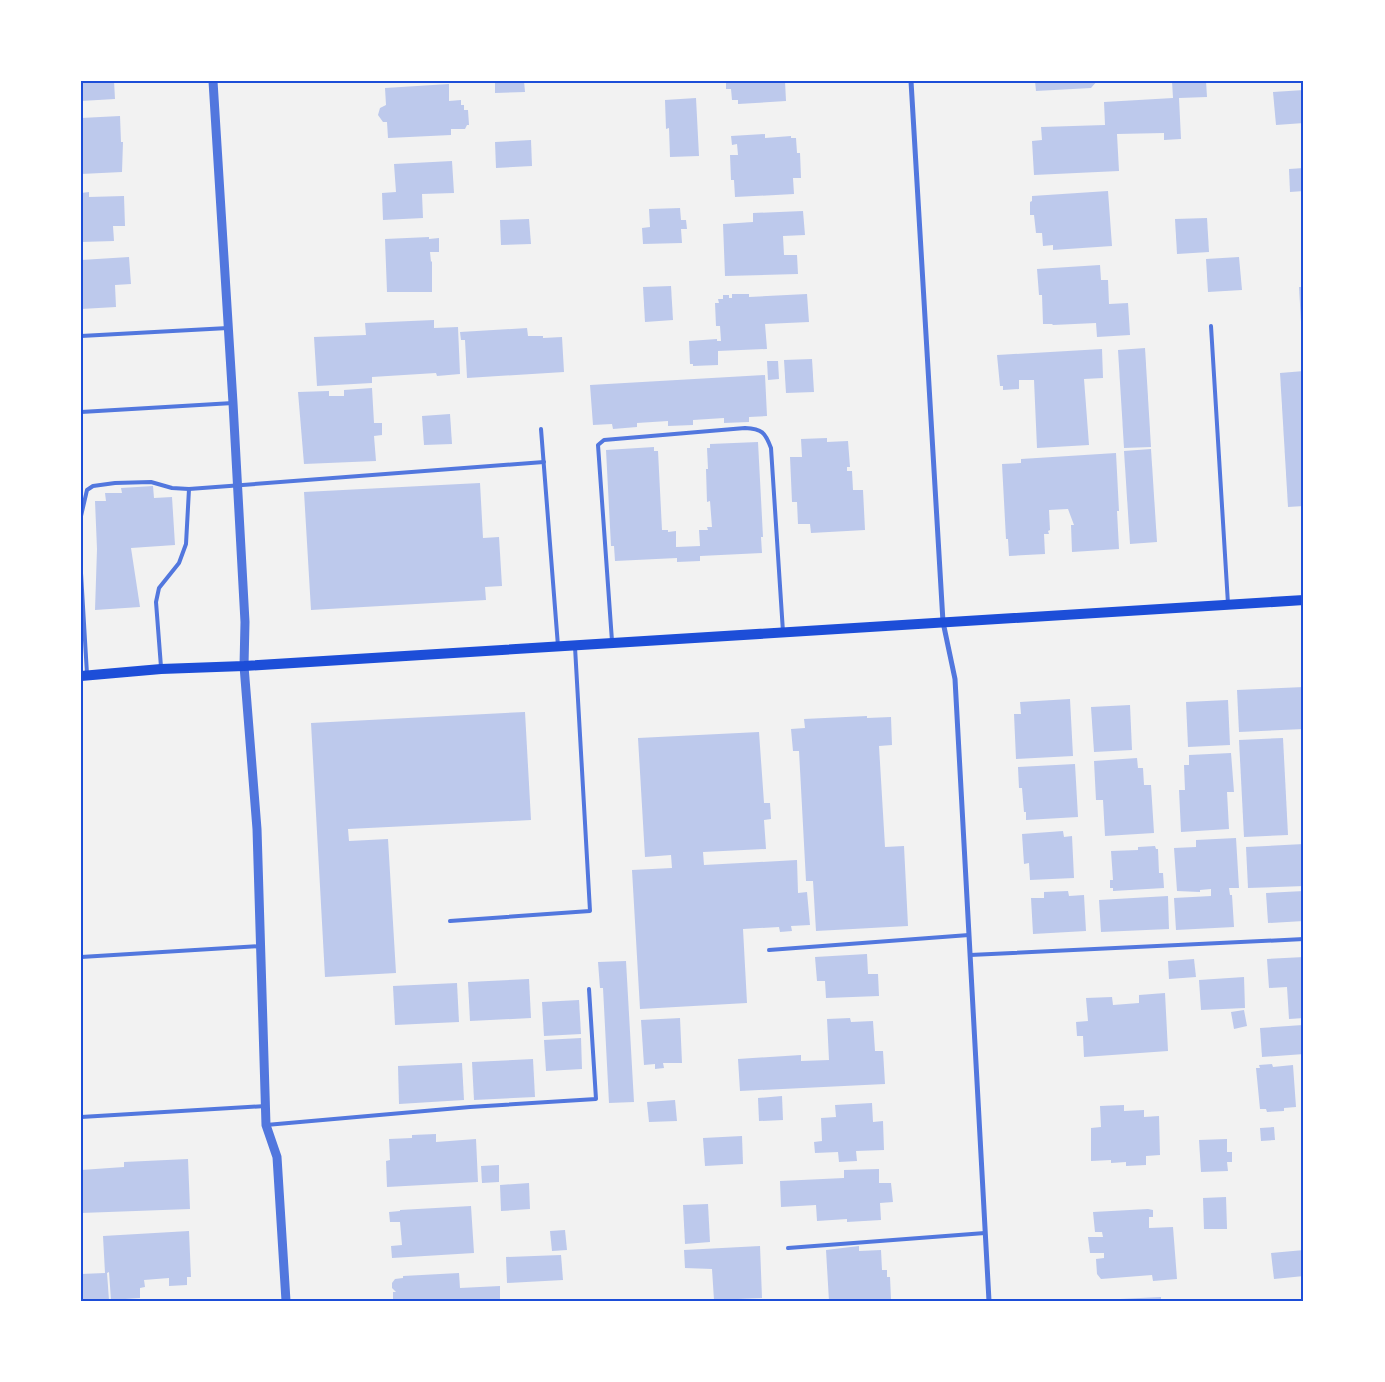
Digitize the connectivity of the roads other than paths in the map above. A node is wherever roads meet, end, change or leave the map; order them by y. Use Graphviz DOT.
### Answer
graph roads {
  1 [pos="214,81"];
  2 [pos="911,81"];
  3 [pos="1211,326"];
  4 [pos="228,328"];
  5 [pos="81,336"];
  6 [pos="234,403"];
  7 [pos="81,412"];
  8 [pos="541,429"];
  9 [pos="544,462"];
  10 [pos="237,485"];
  11 [pos="189,489"];
  12 [pos="81,516"];
  13 [pos="81,574"];
  14 [pos="1304,600"];
  15 [pos="1228,604"];
  16 [pos="943,622"];
  17 [pos="783,632"];
  18 [pos="612,642"];
  19 [pos="575,645"];
  20 [pos="558,646"];
  21 [pos="244,666"];
  22 [pos="161,669"];
  23 [pos="84,675"];
  24 [pos="450,921"];
  25 [pos="969,935"];
  26 [pos="1304,938"];
  27 [pos="261,946"];
  28 [pos="769,950"];
  29 [pos="970,955"];
  30 [pos="81,957"];
  31 [pos="589,989"];
  32 [pos="266,1106"];
  33 [pos="81,1117"];
  34 [pos="266,1124"];
  35 [pos="985,1233"];
  36 [pos="788,1248"];
  37 [pos="286,1301"];
  38 [pos="989,1301"];
  1 -- 4 [label="street"];
  2 -- 16 [label="street"];
  3 -- 15 [label="lane"];
  4 -- 5 [label="lane"];
  4 -- 6 [label="street"];
  6 -- 7 [label="lane"];
  6 -- 10 [label="street"];
  8 -- 9 [label="lane"];
  9 -- 10 [label="lane"];
  9 -- 20 [label="lane"];
  10 -- 11 [label="lane"];
  10 -- 21 [label="street"];
  11 -- 12 [label="lane"];
  11 -- 22 [label="lane"];
  13 -- 23 [label="lane"];
  14 -- 15 [label="main road"];
  15 -- 16 [label="main road"];
  16 -- 17 [label="main road"];
  16 -- 25 [label="street"];
  17 -- 18 [label="main road"];
  17 -- 18 [label="lane"];
  18 -- 19 [label="main road"];
  19 -- 20 [label="main road"];
  19 -- 24 [label="lane"];
  20 -- 21 [label="main road"];
  21 -- 22 [label="main road"];
  21 -- 27 [label="street"];
  22 -- 23 [label="main road"];
  25 -- 28 [label="lane"];
  25 -- 29 [label="street"];
  26 -- 29 [label="lane"];
  27 -- 30 [label="lane"];
  27 -- 32 [label="street"];
  29 -- 35 [label="street"];
  31 -- 34 [label="lane"];
  32 -- 33 [label="lane"];
  32 -- 34 [label="street"];
  34 -- 37 [label="street"];
  35 -- 36 [label="lane"];
  35 -- 38 [label="street"];
}
